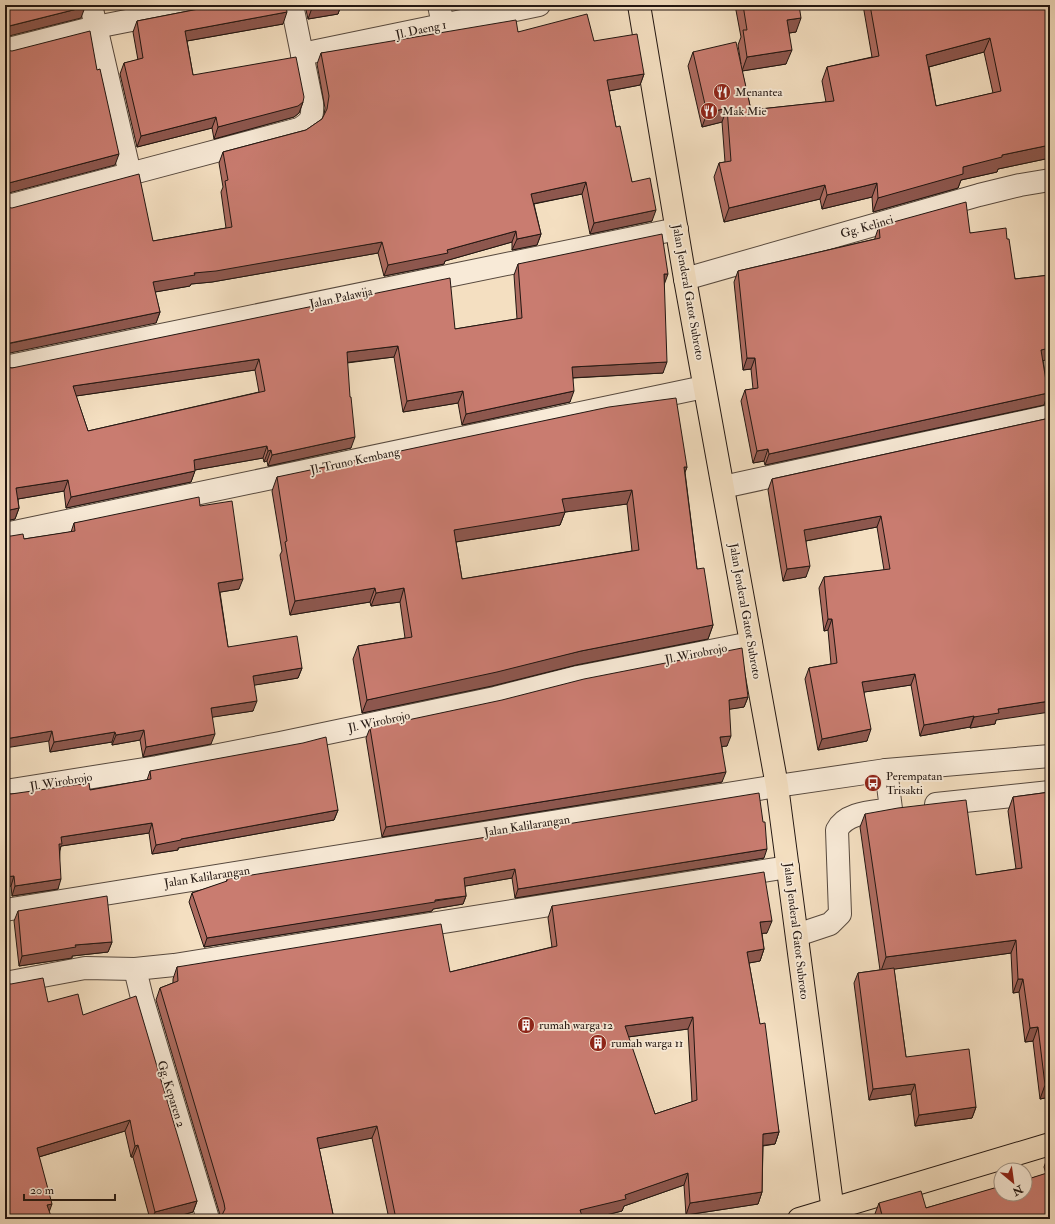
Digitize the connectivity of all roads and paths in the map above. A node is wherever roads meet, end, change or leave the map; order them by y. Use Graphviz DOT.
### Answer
graph roads {
  1 [pos="91,5"];
  2 [pos="208,5"];
  3 [pos="292,5"];
  4 [pos="539,5"];
  5 [pos="639,5"];
  6 [pos="441,15"];
  7 [pos="96,27"];
  8 [pos="5,50"];
  9 [pos="302,54"];
  10 [pos="130,174"];
  11 [pos="1050,180"];
  12 [pos="5,206"];
  13 [pos="677,229"];
  14 [pos="685,279"];
  15 [pos="5,367"];
  16 [pos="704,387"];
  17 [pos="1050,416"];
  18 [pos="723,487"];
  19 [pos="5,534"];
  20 [pos="751,643"];
  21 [pos="1050,756"];
  22 [pos="886,770"];
  23 [pos="777,786"];
  24 [pos="5,791"];
  25 [pos="1050,792"];
  26 [pos="891,809"];
  27 [pos="788,867"];
  28 [pos="5,910"];
  29 [pos="797,935"];
  30 [pos="136,969"];
  31 [pos="5,983"];
  32 [pos="1050,1144"];
  33 [pos="832,1214"];
  34 [pos="208,1219"];
  35 [pos="799,1219"];
  1 -- 7 [label="street"];
  2 -- 7 [label="street"];
  3 -- 9 [label="street"];
  4 -- 6 [label="street, Jl. Daeng 1"];
  5 -- 13 [label="main road, Jalan Jenderal Gatot Subroto"];
  6 -- 9 [label="street, Jl. Daeng 1"];
  7 -- 8 [label="street"];
  7 -- 10 [label="street"];
  9 -- 10 [label="street"];
  10 -- 12 [label="street"];
  11 -- 14 [label="street, Gg. Kelinci"];
  13 -- 14 [label="main road, Jalan Jenderal Gatot Subroto"];
  13 -- 15 [label="street, Jalan Palawija"];
  14 -- 16 [label="main road, Jalan Jenderal Gatot Subroto"];
  16 -- 18 [label="main road, Jalan Jenderal Gatot Subroto"];
  16 -- 19 [label="street, Jl. Truno Kembang"];
  17 -- 18 [label="street"];
  18 -- 20 [label="main road, Jalan Jenderal Gatot Subroto"];
  20 -- 23 [label="main road, Jalan Jenderal Gatot Subroto"];
  20 -- 24 [label="street, Jl. Wirobrojo"];
  21 -- 22 [label="street, Jalan Kalilarangan"];
  22 -- 23 [label="street, Jalan Kalilarangan"];
  22 -- 26 [label="street"];
  23 -- 27 [label="main road, Jalan Jenderal Gatot Subroto"];
  23 -- 28 [label="street, Jalan Kalilarangan"];
  25 -- 26 [label="street"];
  26 -- 29 [label="street"];
  27 -- 29 [label="main road, Jalan Jenderal Gatot Subroto"];
  27 -- 30 [label="street"];
  29 -- 33 [label="main road, Jalan Jenderal Gatot Subroto"];
  30 -- 31 [label="street"];
  30 -- 34 [label="street, Gg. Keparen 2"];
  32 -- 33 [label="main road"];
  33 -- 35 [label="main road"];
}
